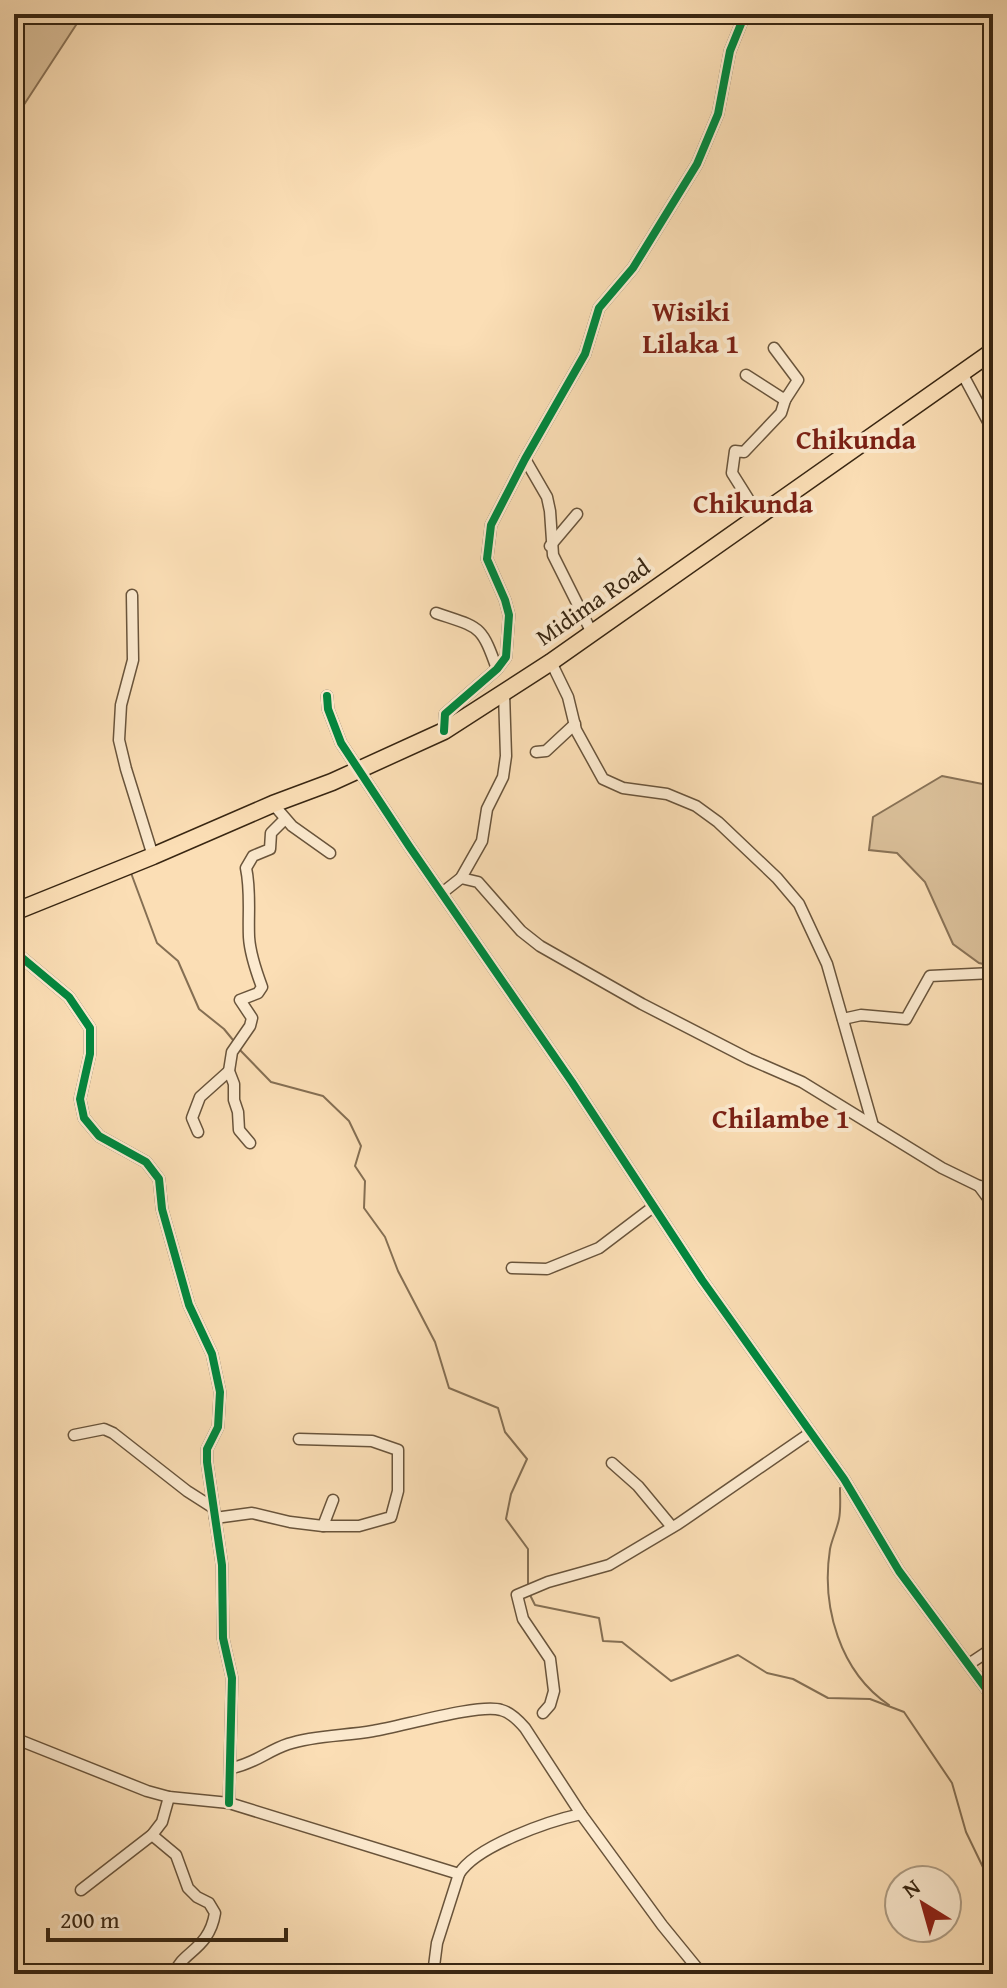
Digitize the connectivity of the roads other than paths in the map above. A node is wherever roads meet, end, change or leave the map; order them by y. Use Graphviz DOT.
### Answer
graph roads {
  1 [pos="745,14"];
  2 [pos="774,348"];
  3 [pos="993,351"];
  4 [pos="962,373"];
  5 [pos="746,375"];
  6 [pos="786,397"];
  7 [pos="993,431"];
  8 [pos="525,459"];
  9 [pos="577,514"];
  10 [pos="759,516"];
  11 [pos="550,546"];
  12 [pos="132,595"];
  13 [pos="436,613"];
  14 [pos="592,633"];
  15 [pos="551,662"];
  16 [pos="497,669"];
  17 [pos="504,693"];
  18 [pos="327,696"];
  19 [pos="575,724"];
  20 [pos="444,731"];
  21 [pos="536,752"];
  22 [pos="361,769"];
  23 [pos="273,804"];
  24 [pos="285,819"];
  25 [pos="330,853"];
  26 [pos="153,856"];
  27 [pos="461,878"];
  28 [pos="442,893"];
  29 [pos="14,912"];
  30 [pos="14,951"];
  31 [pos="993,973"];
  32 [pos="843,1019"];
  33 [pos="229,1071"];
  34 [pos="872,1122"];
  35 [pos="198,1132"];
  36 [pos="250,1143"];
  37 [pos="979,1186"];
  38 [pos="993,1188"];
  39 [pos="993,1205"];
  40 [pos="653,1207"];
  41 [pos="512,1268"];
  42 [pos="810,1433"];
  43 [pos="74,1435"];
  44 [pos="299,1439"];
  45 [pos="612,1463"];
  46 [pos="333,1500"];
  47 [pos="214,1513"];
  48 [pos="323,1526"];
  49 [pos="672,1527"];
  50 [pos="993,1648"];
  51 [pos="969,1664"];
  52 [pos="993,1698"];
  53 [pos="543,1713"];
  54 [pos="14,1738"];
  55 [pos="232,1768"];
  56 [pos="169,1797"];
  57 [pos="229,1803"];
  58 [pos="581,1814"];
  59 [pos="152,1835"];
  60 [pos="459,1874"];
  61 [pos="81,1890"];
  62 [pos="174,1974"];
  63 [pos="433,1974"];
  64 [pos="702,1974"];
  1 -- 8 [label="street"];
  2 -- 6 [label="street"];
  3 -- 4 [label="main road, Midima Road"];
  4 -- 7 [label="street"];
  4 -- 10 [label="main road, Midima Road"];
  5 -- 6 [label="street"];
  6 -- 10 [label="street"];
  8 -- 11 [label="street"];
  8 -- 16 [label="street"];
  9 -- 11 [label="street"];
  10 -- 14 [label="main road, Midima Road"];
  11 -- 14 [label="street"];
  12 -- 26 [label="street"];
  13 -- 16 [label="street"];
  14 -- 15 [label="main road, Midima Road"];
  15 -- 17 [label="main road, Midima Road"];
  15 -- 19 [label="street"];
  16 -- 20 [label="street"];
  17 -- 20 [label="main road, Midima Road"];
  17 -- 27 [label="street"];
  18 -- 22 [label="street"];
  19 -- 21 [label="street"];
  19 -- 32 [label="street"];
  20 -- 22 [label="main road, Midima Road"];
  22 -- 23 [label="main road, Midima Road"];
  22 -- 28 [label="street"];
  23 -- 24 [label="street"];
  23 -- 26 [label="main road, Midima Road"];
  24 -- 25 [label="street"];
  24 -- 33 [label="street"];
  26 -- 29 [label="main road, Midima Road"];
  27 -- 28 [label="street"];
  27 -- 34 [label="street"];
  28 -- 40 [label="street"];
  30 -- 47 [label="street"];
  31 -- 32 [label="street"];
  32 -- 34 [label="street"];
  33 -- 35 [label="street"];
  33 -- 36 [label="street"];
  34 -- 37 [label="street"];
  37 -- 38 [label="street"];
  37 -- 39 [label="street"];
  40 -- 41 [label="street"];
  40 -- 42 [label="street"];
  42 -- 49 [label="street"];
  42 -- 51 [label="street"];
  43 -- 47 [label="street"];
  44 -- 48 [label="street"];
  45 -- 49 [label="street"];
  46 -- 48 [label="street"];
  47 -- 48 [label="street"];
  47 -- 55 [label="street"];
  49 -- 53 [label="street"];
  50 -- 51 [label="street"];
  51 -- 52 [label="street"];
  54 -- 56 [label="street"];
  55 -- 57 [label="street"];
  55 -- 58 [label="street"];
  56 -- 57 [label="street"];
  56 -- 59 [label="street"];
  57 -- 60 [label="street"];
  58 -- 60 [label="street"];
  58 -- 64 [label="street"];
  59 -- 61 [label="street"];
  59 -- 62 [label="street"];
  60 -- 63 [label="street"];
}
